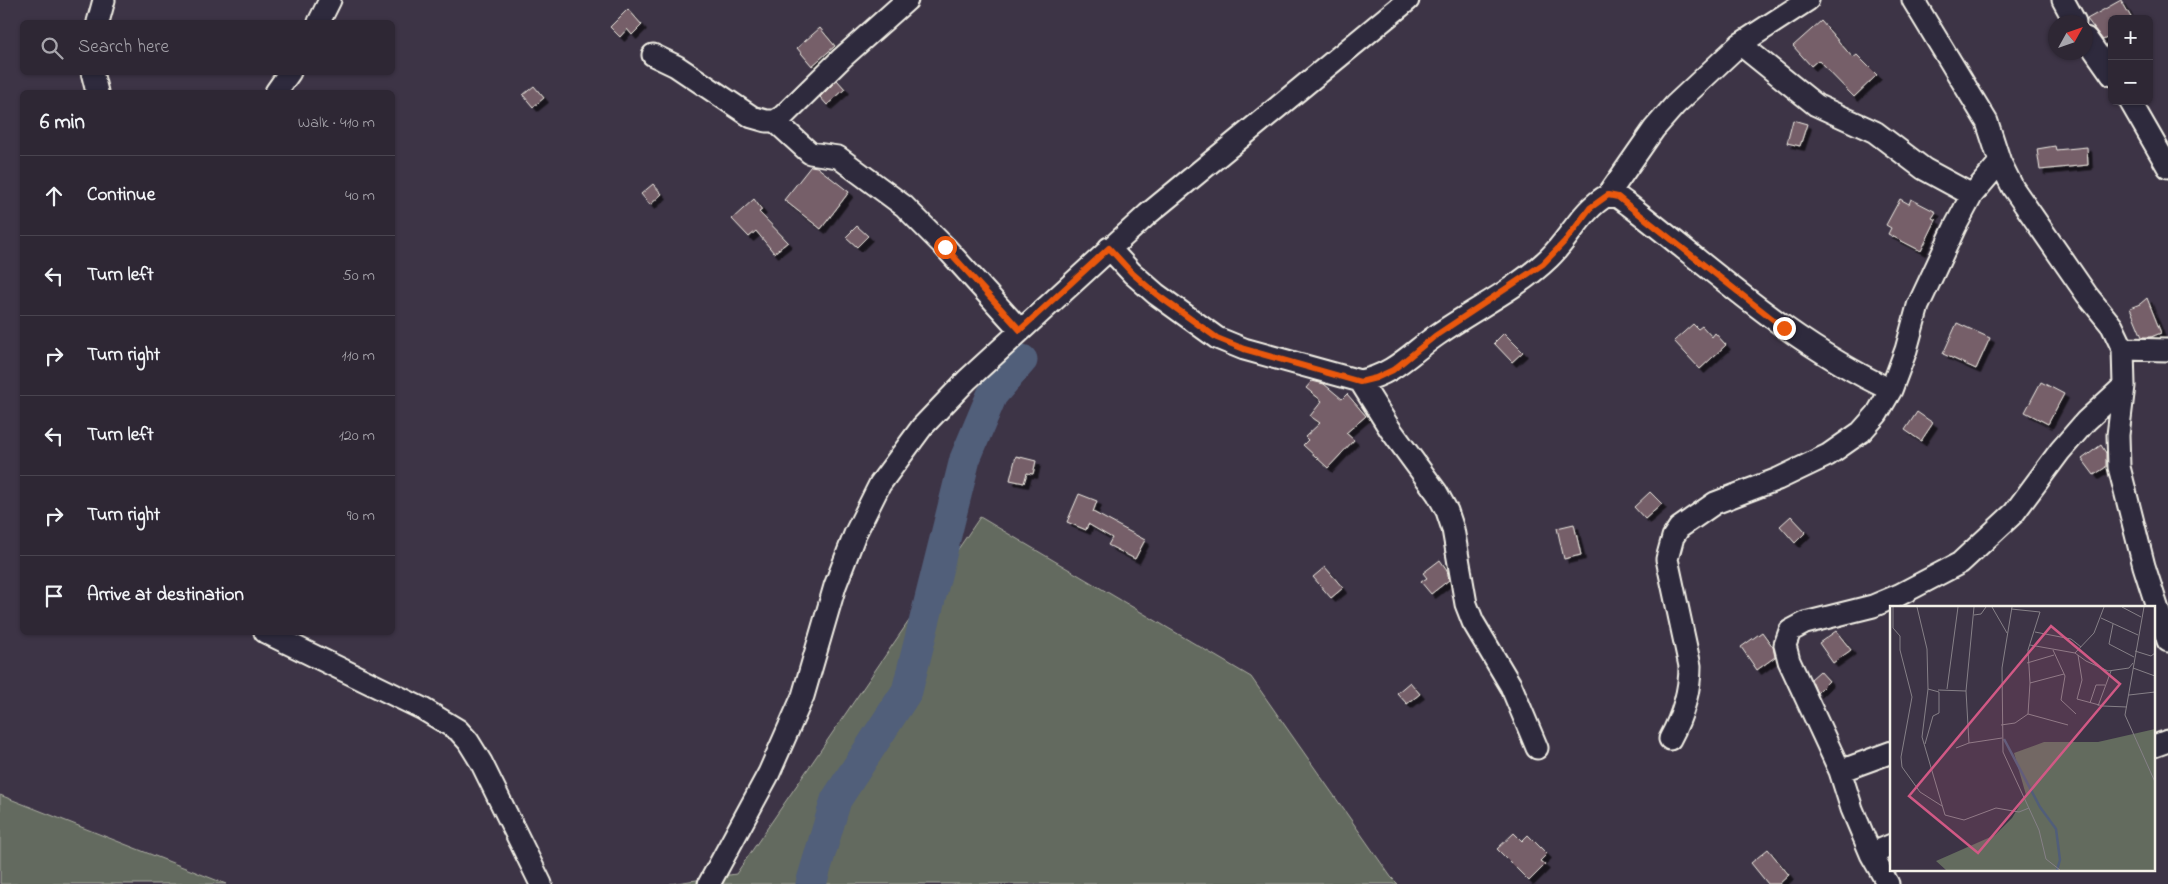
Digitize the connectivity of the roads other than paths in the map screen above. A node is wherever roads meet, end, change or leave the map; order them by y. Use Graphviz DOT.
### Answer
graph roads {
  1 [pos="104,0"];
  2 [pos="330,0"];
  3 [pos="907,0"];
  4 [pos="1408,0"];
  5 [pos="1808,0"];
  6 [pos="1913,0"];
  7 [pos="2063,0"];
  8 [pos="2071,15"];
  9 [pos="99,20"];
  10 [pos="320,20"];
  11 [pos="1740,44"];
  12 [pos="2093,48"];
  13 [pos="652,55"];
  14 [pos="2108,69"];
  15 [pos="93,75"];
  16 [pos="288,75"];
  17 [pos="96,90"];
  18 [pos="277,90"];
  19 [pos="2132,105"];
  20 [pos="774,121"];
  21 [pos="2000,162"];
  22 [pos="2168,167"];
  23 [pos="1608,195"];
  24 [pos="1972,195"];
  25 [pos="1109,248"];
  26 [pos="1020,330"];
  27 [pos="2123,348"];
  28 [pos="2168,350"];
  29 [pos="1360,382"];
  30 [pos="2124,386"];
  31 [pos="1891,390"];
  32 [pos="271,635"];
  33 [pos="2168,641"];
  34 [pos="1670,739"];
  35 [pos="2168,741"];
  36 [pos="2156,745"];
  37 [pos="1537,748"];
  38 [pos="1890,753"];
  39 [pos="1840,771"];
  40 [pos="1890,846"];
  41 [pos="1871,854"];
  42 [pos="541,884"];
  43 [pos="709,884"];
  44 [pos="1888,884"];
  1 -- 9 [label="street"];
  2 -- 10 [label="street"];
  3 -- 20 [label="street"];
  4 -- 25 [label="street"];
  5 -- 11 [label="street"];
  6 -- 21 [label="street"];
  7 -- 8 [label="street"];
  11 -- 23 [label="street"];
  11 -- 24 [label="street"];
  12 -- 14 [label="street"];
  13 -- 20 [label="street"];
  15 -- 17 [label="street"];
  16 -- 18 [label="street"];
  19 -- 22 [label="street"];
  20 -- 26 [label="street"];
  21 -- 24 [label="street"];
  21 -- 27 [label="street"];
  23 -- 29 [label="street"];
  23 -- 31 [label="street"];
  24 -- 31 [label="street"];
  25 -- 26 [label="street"];
  25 -- 29 [label="street"];
  26 -- 43 [label="street"];
  27 -- 28 [label="street"];
  27 -- 30 [label="street"];
  29 -- 37 [label="street"];
  30 -- 33 [label="street"];
  30 -- 39 [label="street"];
  31 -- 34 [label="street"];
  32 -- 42 [label="street"];
  35 -- 36 [label="street"];
  38 -- 39 [label="street"];
  39 -- 41 [label="street"];
  40 -- 41 [label="street"];
  41 -- 44 [label="street"];
}
